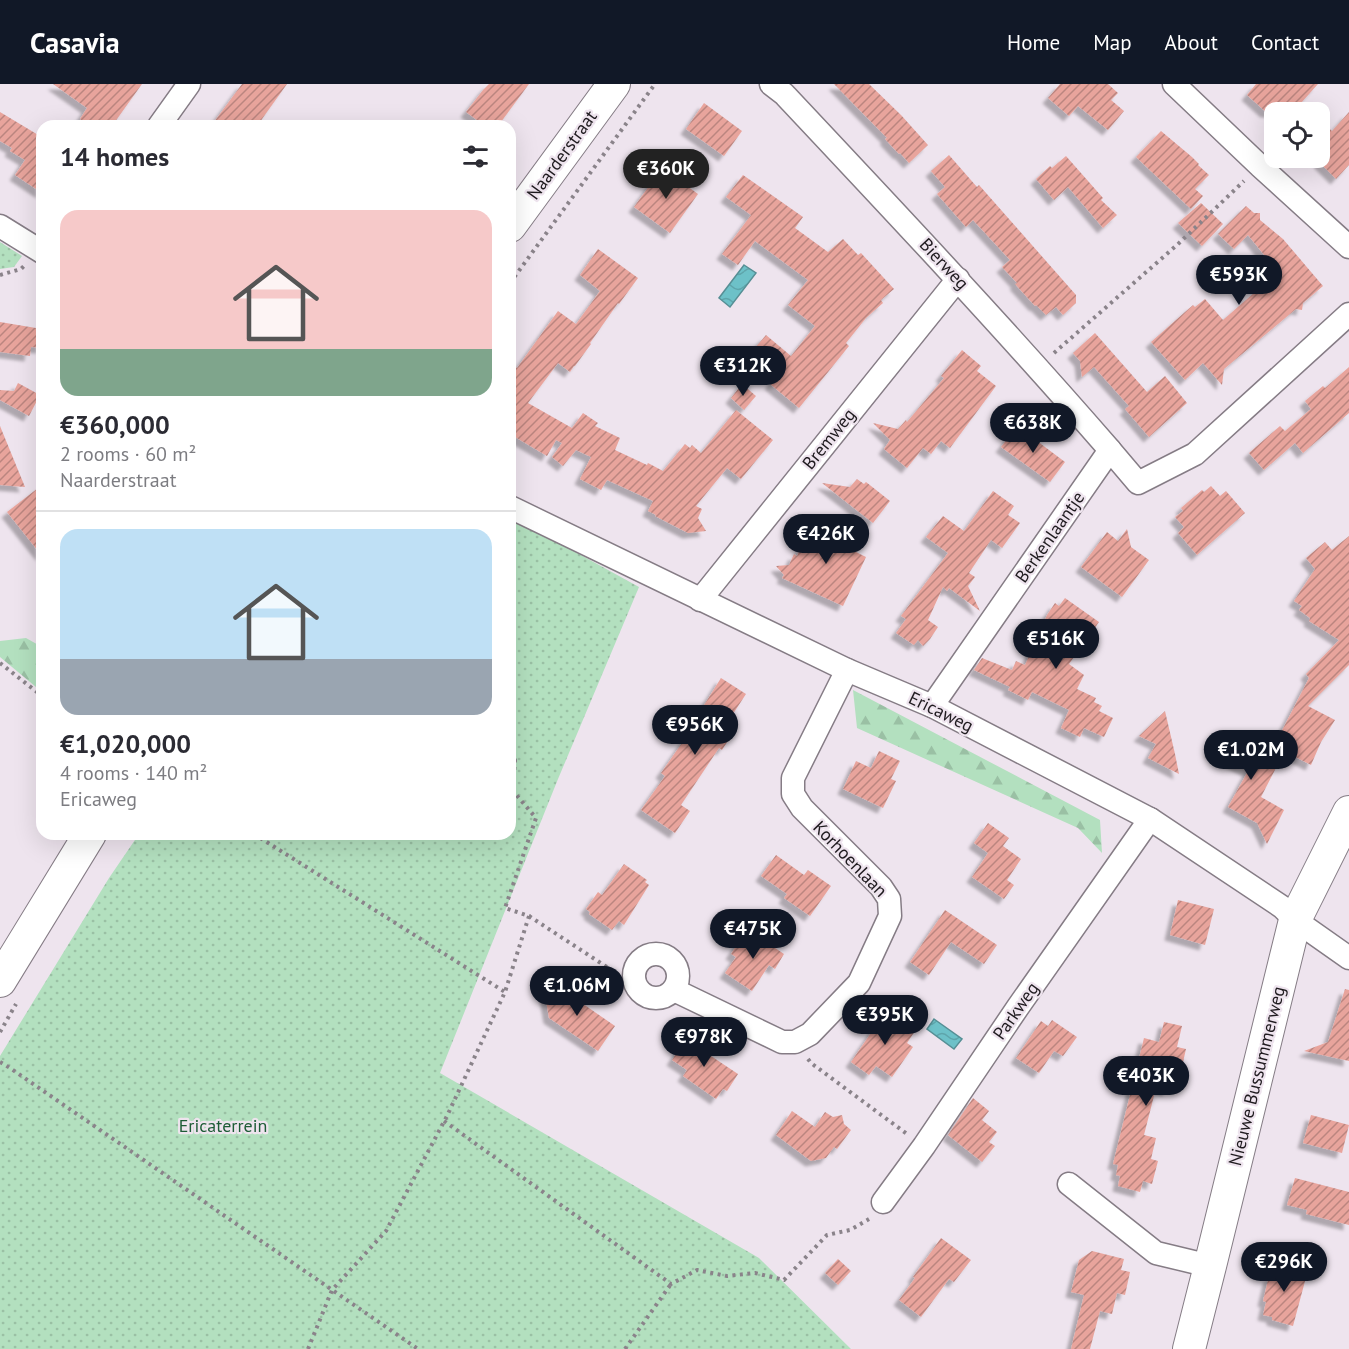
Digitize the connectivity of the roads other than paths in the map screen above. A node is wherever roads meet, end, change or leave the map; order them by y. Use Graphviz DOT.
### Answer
graph roads {
  1 [pos="189,84"];
  2 [pos="614,84"];
  3 [pos="771,84"];
  4 [pos="1174,84"];
  5 [pos="163,120"];
  6 [pos="516,218"];
  7 [pos="0,226"];
  8 [pos="1349,247"];
  9 [pos="36,248"];
  10 [pos="958,279"];
  11 [pos="1349,314"];
  12 [pos="1110,450"];
  13 [pos="516,510"];
  14 [pos="700,600"];
  15 [pos="847,670"];
  16 [pos="932,706"];
  17 [pos="1349,812"];
  18 [pos="1150,819"];
  19 [pos="86,840"];
  20 [pos="1295,920"];
  21 [pos="1349,958"];
  22 [pos="0,981"];
  23 [pos="674,990"];
  24 [pos="1069,1185"];
  25 [pos="883,1202"];
  26 [pos="1210,1266"];
  27 [pos="1189,1349"];
  1 -- 5 [label="street"];
  2 -- 6 [label="main road, Naarderstraat"];
  3 -- 10 [label="street, Bierweg"];
  4 -- 8 [label="street"];
  7 -- 9 [label="street"];
  10 -- 12 [label="street, Bierweg"];
  10 -- 14 [label="street, Bremweg"];
  11 -- 12 [label="street"];
  12 -- 16 [label="street, Berkenlaantje"];
  13 -- 14 [label="street, Ericaweg"];
  14 -- 15 [label="street, Ericaweg"];
  15 -- 16 [label="street, Ericaweg"];
  15 -- 23 [label="street, Korhoenlaan"];
  16 -- 18 [label="street, Ericaweg"];
  17 -- 20 [label="main road, Nieuwe Bussummerweg"];
  18 -- 20 [label="street, Ericaweg"];
  18 -- 25 [label="street, Parkweg"];
  19 -- 22 [label="main road"];
  20 -- 21 [label="street, Ericaweg"];
  20 -- 26 [label="main road, Nieuwe Bussummerweg"];
  23 -- 23 [label="street"];
  24 -- 26 [label="street"];
  26 -- 27 [label="main road, Nieuwe Bussummerweg"];
}
